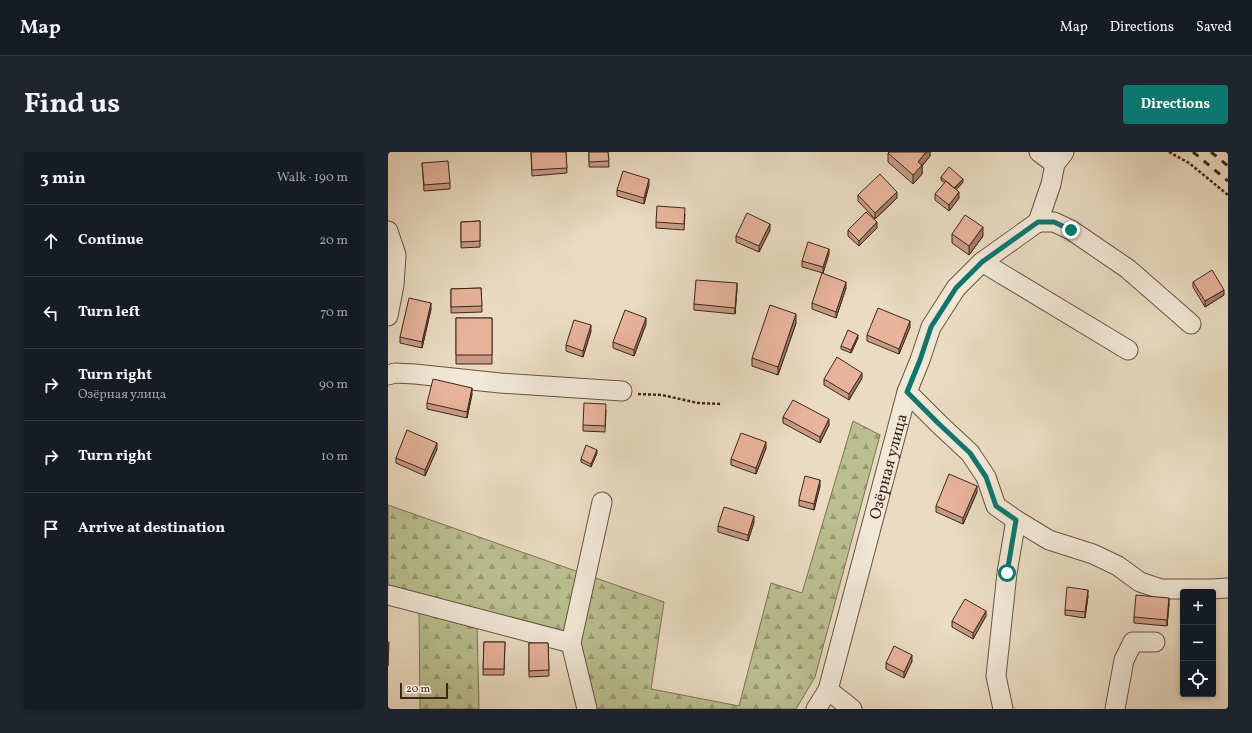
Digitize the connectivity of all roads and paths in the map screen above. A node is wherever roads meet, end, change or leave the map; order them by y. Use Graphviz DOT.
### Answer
graph roads {
  1 [pos="1039,152"];
  2 [pos="1169,152"];
  3 [pos="1059,158"];
  4 [pos="1228,195"];
  5 [pos="1038,222"];
  6 [pos="388,231"];
  7 [pos="982,262"];
  8 [pos="388,316"];
  9 [pos="1191,324"];
  10 [pos="1128,350"];
  11 [pos="388,375"];
  12 [pos="622,391"];
  13 [pos="907,392"];
  14 [pos="722,404"];
  15 [pos="602,502"];
  16 [pos="1016,520"];
  17 [pos="1228,588"];
  18 [pos="388,595"];
  19 [pos="1155,642"];
  20 [pos="571,643"];
  21 [pos="828,690"];
  22 [pos="1004,708"];
  23 [pos="587,709"];
  24 [pos="816,709"];
  25 [pos="852,709"];
  26 [pos="1115,709"];
  1 -- 3 [label="street"];
  2 -- 4 [label="path"];
  3 -- 5 [label="street"];
  5 -- 7 [label="street, Озёрная улица"];
  5 -- 9 [label="street"];
  6 -- 8 [label="street"];
  7 -- 10 [label="street"];
  7 -- 13 [label="street, Озёрная улица"];
  11 -- 12 [label="street"];
  12 -- 14 [label="path"];
  13 -- 16 [label="street"];
  13 -- 21 [label="street, Озёрная улица"];
  15 -- 20 [label="street"];
  16 -- 17 [label="street"];
  16 -- 22 [label="street"];
  18 -- 20 [label="street"];
  19 -- 26 [label="street"];
  20 -- 23 [label="street"];
  21 -- 24 [label="street, Озёрная улица"];
  21 -- 25 [label="street"];
}
